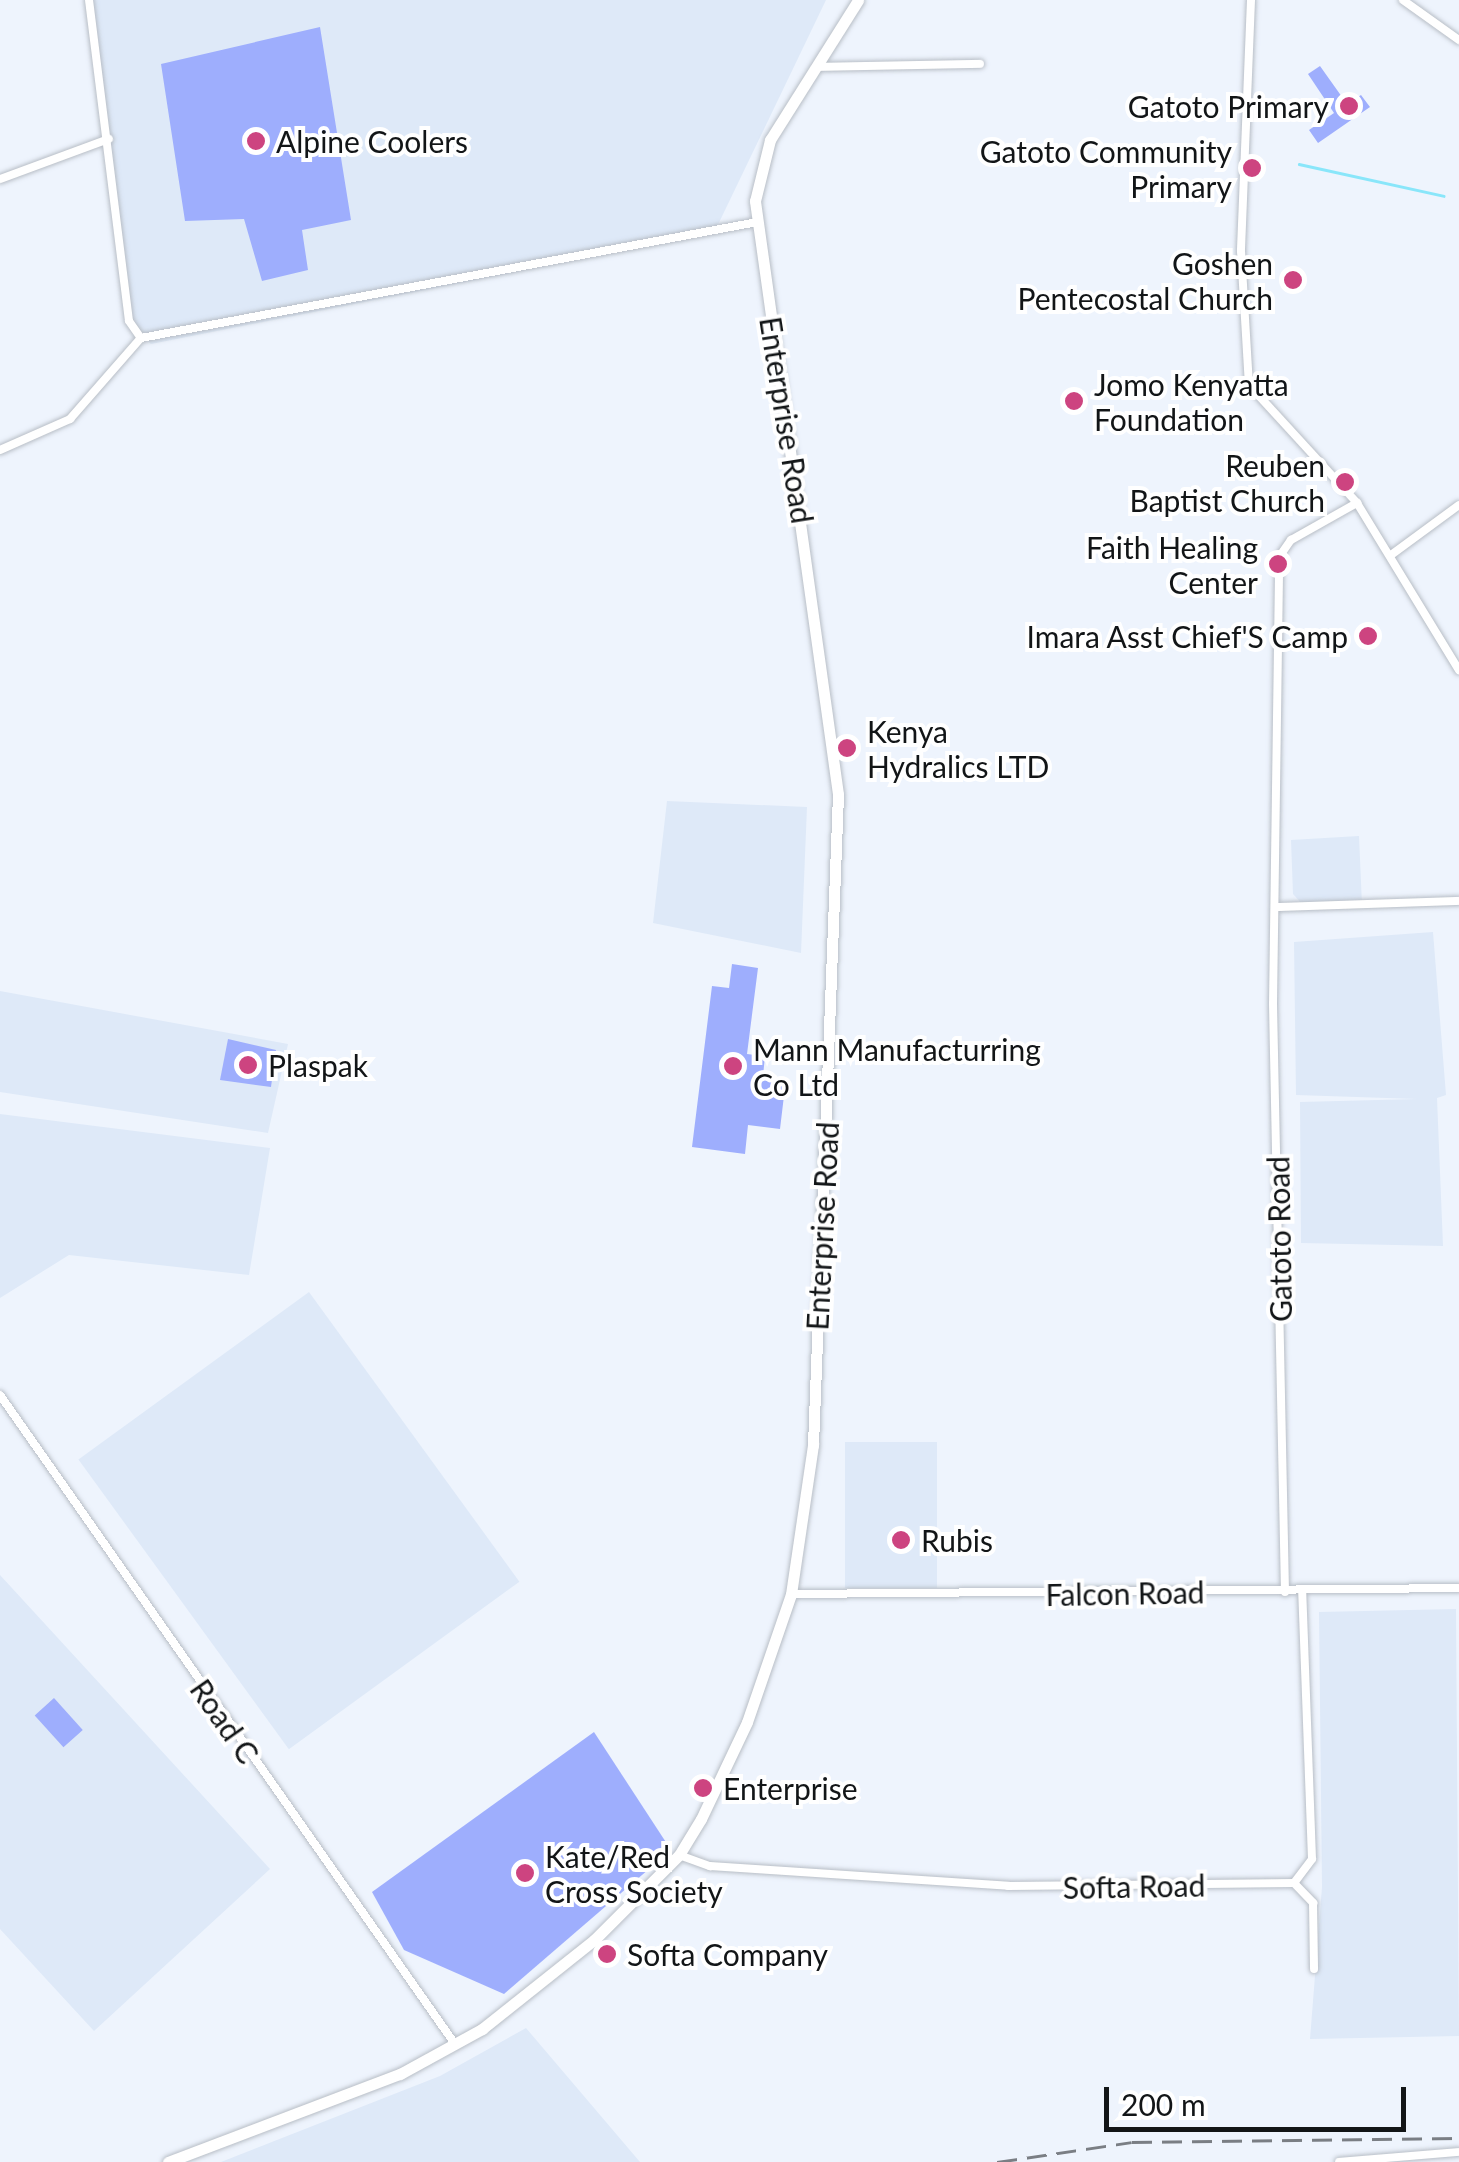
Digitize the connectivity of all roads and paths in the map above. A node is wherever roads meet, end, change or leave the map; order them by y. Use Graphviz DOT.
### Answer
graph roads {
  1 [pos="89,0"];
  2 [pos="858,0"];
  3 [pos="1251,0"];
  4 [pos="1403,0"];
  5 [pos="1459,40"];
  6 [pos="980,64"];
  7 [pos="817,67"];
  8 [pos="109,139"];
  9 [pos="0,179"];
  10 [pos="757,222"];
  11 [pos="141,338"];
  12 [pos="0,450"];
  13 [pos="1357,503"];
  14 [pos="1459,505"];
  15 [pos="1390,554"];
  16 [pos="1459,640"];
  17 [pos="1446,646"];
  18 [pos="1459,670"];
  19 [pos="1459,901"];
  20 [pos="1276,907"];
  21 [pos="0,1394"];
  22 [pos="1459,1588"];
  23 [pos="1285,1592"];
  24 [pos="1302,1592"];
  25 [pos="791,1594"];
  26 [pos="678,1855"];
  27 [pos="1294,1882"];
  28 [pos="1314,1969"];
  29 [pos="455,2044"];
  30 [pos="1459,2152"];
  31 [pos="168,2162"];
  32 [pos="1339,2162"];
  1 -- 8 [label="street"];
  2 -- 7 [label="main road, Enterprise Road"];
  3 -- 13 [label="street"];
  4 -- 5 [label="street"];
  6 -- 7 [label="street"];
  7 -- 10 [label="main road, Enterprise Road"];
  8 -- 9 [label="street"];
  8 -- 11 [label="street"];
  10 -- 11 [label="street"];
  10 -- 25 [label="main road, Enterprise Road"];
  11 -- 12 [label="street"];
  13 -- 15 [label="street"];
  13 -- 20 [label="street, Gatoto Road"];
  14 -- 15 [label="street"];
  15 -- 17 [label="street"];
  16 -- 17 [label="street"];
  17 -- 18 [label="street"];
  19 -- 20 [label="street"];
  20 -- 23 [label="street, Gatoto Road"];
  21 -- 29 [label="street, Road C"];
  22 -- 24 [label="street, Falcon Road"];
  23 -- 24 [label="street, Falcon Road"];
  23 -- 25 [label="street, Falcon Road"];
  24 -- 27 [label="street"];
  25 -- 26 [label="main road, Enterprise Road"];
  26 -- 27 [label="street, Softa Road"];
  26 -- 29 [label="main road, Enterprise Road"];
  27 -- 28 [label="street"];
  29 -- 31 [label="main road, Enterprise Road"];
  30 -- 32 [label="street"];
}
